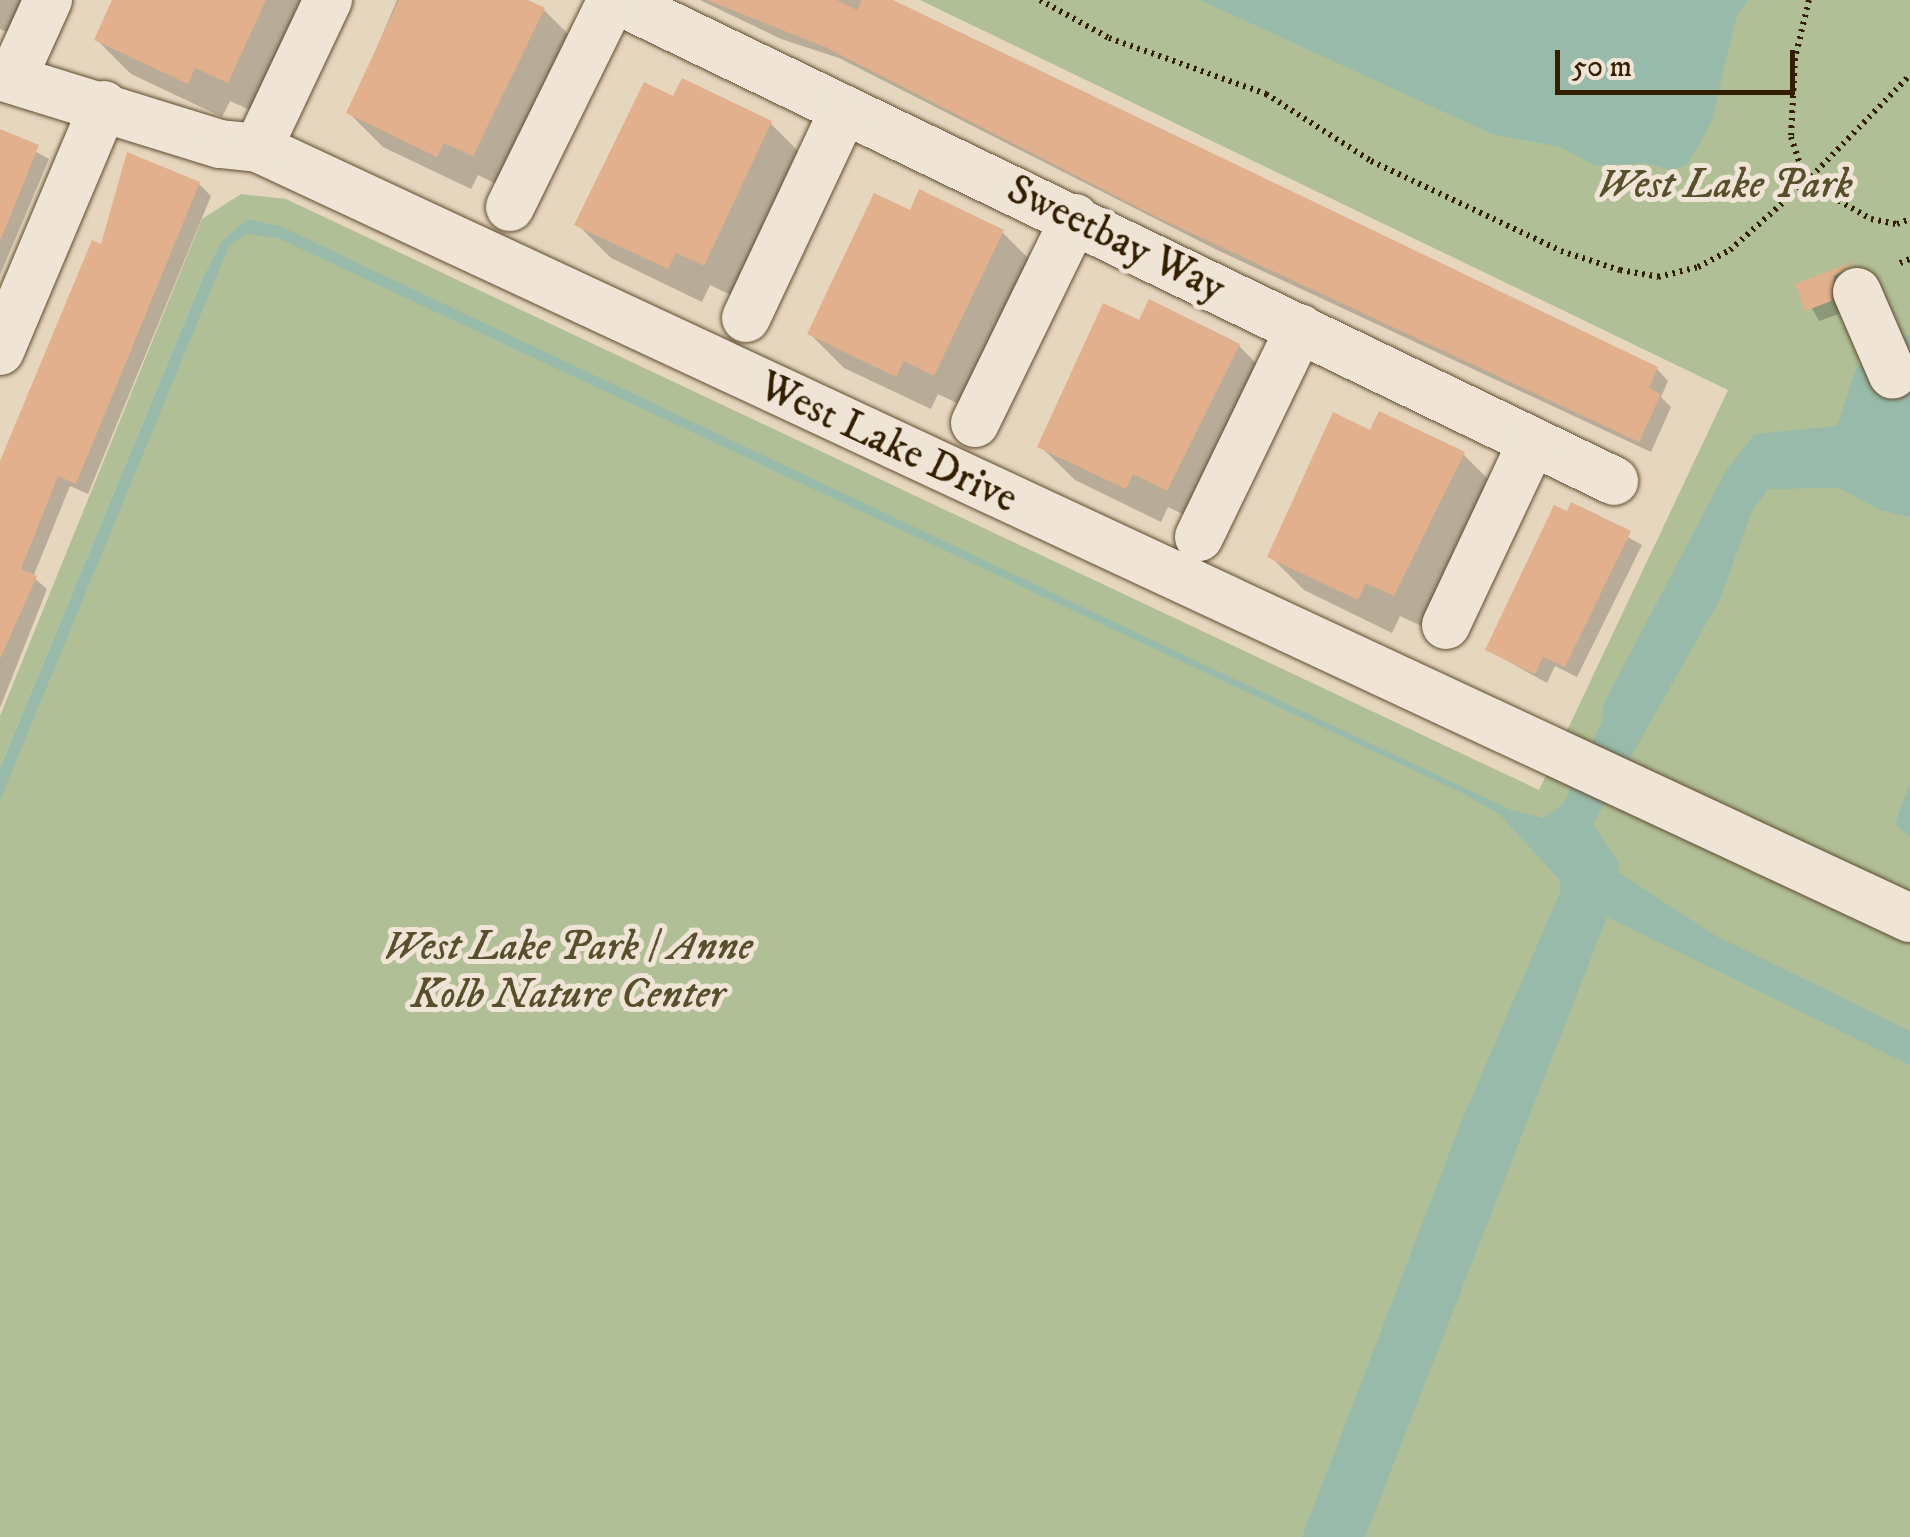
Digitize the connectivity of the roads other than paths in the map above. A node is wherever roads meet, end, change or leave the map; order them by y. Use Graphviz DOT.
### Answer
graph roads {
  1 [pos="48,0"];
  2 [pos="328,0"];
  3 [pos="614,0"];
  4 [pos="6,76"];
  5 [pos="104,105"];
  6 [pos="844,110"];
  7 [pos="258,148"];
  8 [pos="510,207"];
  9 [pos="1076,218"];
  10 [pos="1857,292"];
  11 [pos="746,318"];
  12 [pos="1300,328"];
  13 [pos="0,351"];
  14 [pos="1893,375"];
  15 [pos="974,422"];
  16 [pos="1532,442"];
  17 [pos="1614,481"];
  18 [pos="1199,537"];
  19 [pos="1446,625"];
  20 [pos="1760,854"];
  21 [pos="1910,918"];
  22 [pos="1910,950"];
  1 -- 4 [label="street"];
  2 -- 7 [label="street"];
  3 -- 6 [label="street, Sweetbay Way"];
  3 -- 8 [label="street"];
  4 -- 5 [label="street, West Lake Drive"];
  5 -- 7 [label="street, West Lake Drive"];
  5 -- 13 [label="street"];
  6 -- 9 [label="street, Sweetbay Way"];
  6 -- 11 [label="street"];
  7 -- 20 [label="street, West Lake Drive"];
  9 -- 12 [label="street, Sweetbay Way"];
  9 -- 15 [label="street"];
  10 -- 14 [label="street"];
  12 -- 16 [label="street, Sweetbay Way"];
  12 -- 18 [label="street"];
  16 -- 17 [label="street, Sweetbay Way"];
  16 -- 19 [label="street"];
  20 -- 21 [label="street, West Lake Drive"];
  20 -- 22 [label="street, West Lake Drive"];
}
